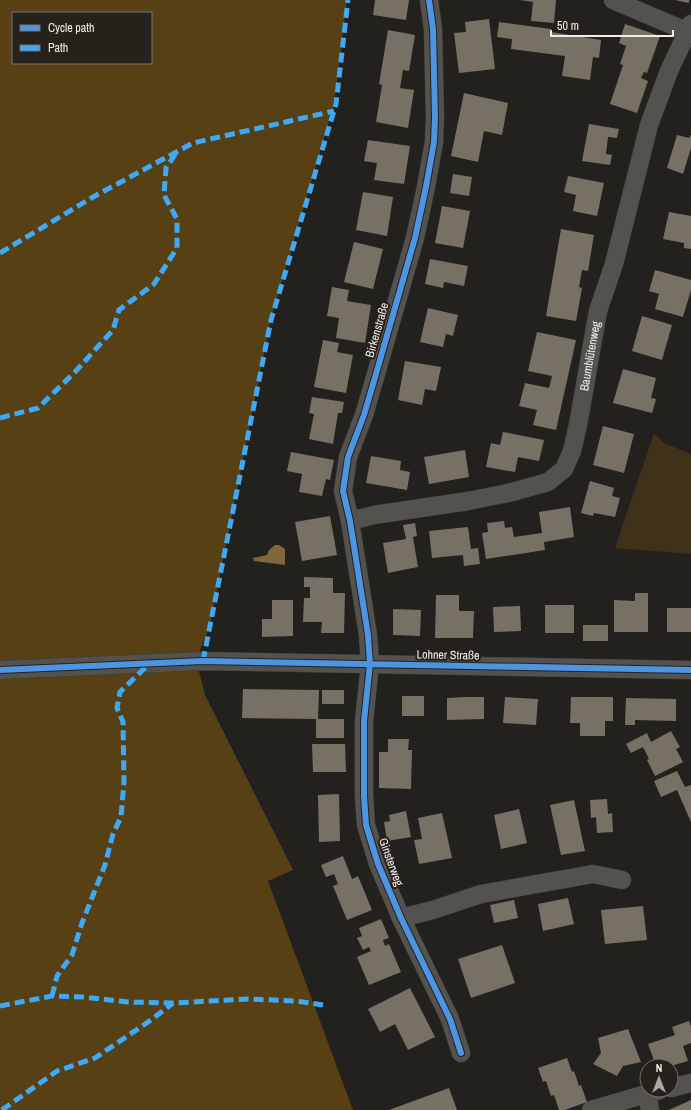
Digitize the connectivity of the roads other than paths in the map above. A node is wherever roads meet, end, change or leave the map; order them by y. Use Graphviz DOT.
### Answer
graph roads {
  1 [pos="429,0"];
  2 [pos="613,0"];
  3 [pos="689,28"];
  4 [pos="350,521"];
  5 [pos="370,664"];
  6 [pos="0,670"];
  7 [pos="691,670"];
  8 [pos="622,880"];
  9 [pos="401,918"];
  10 [pos="461,1053"];
  11 [pos="691,1083"];
  12 [pos="679,1086"];
  13 [pos="652,1098"];
  14 [pos="591,1110"];
  1 -- 4 [label="street, Birkenstraße"];
  2 -- 3 [label="street, Baumblütenweg"];
  3 -- 4 [label="street, Baumblütenweg"];
  4 -- 5 [label="street, Birkenstraße"];
  5 -- 6 [label="street, Lohner Straße"];
  5 -- 7 [label="street, Lohner Straße"];
  5 -- 9 [label="street, Ginsterweg"];
  8 -- 9 [label="street"];
  9 -- 10 [label="street, Ginsterweg"];
  11 -- 12 [label="street"];
  13 -- 14 [label="street"];
}
